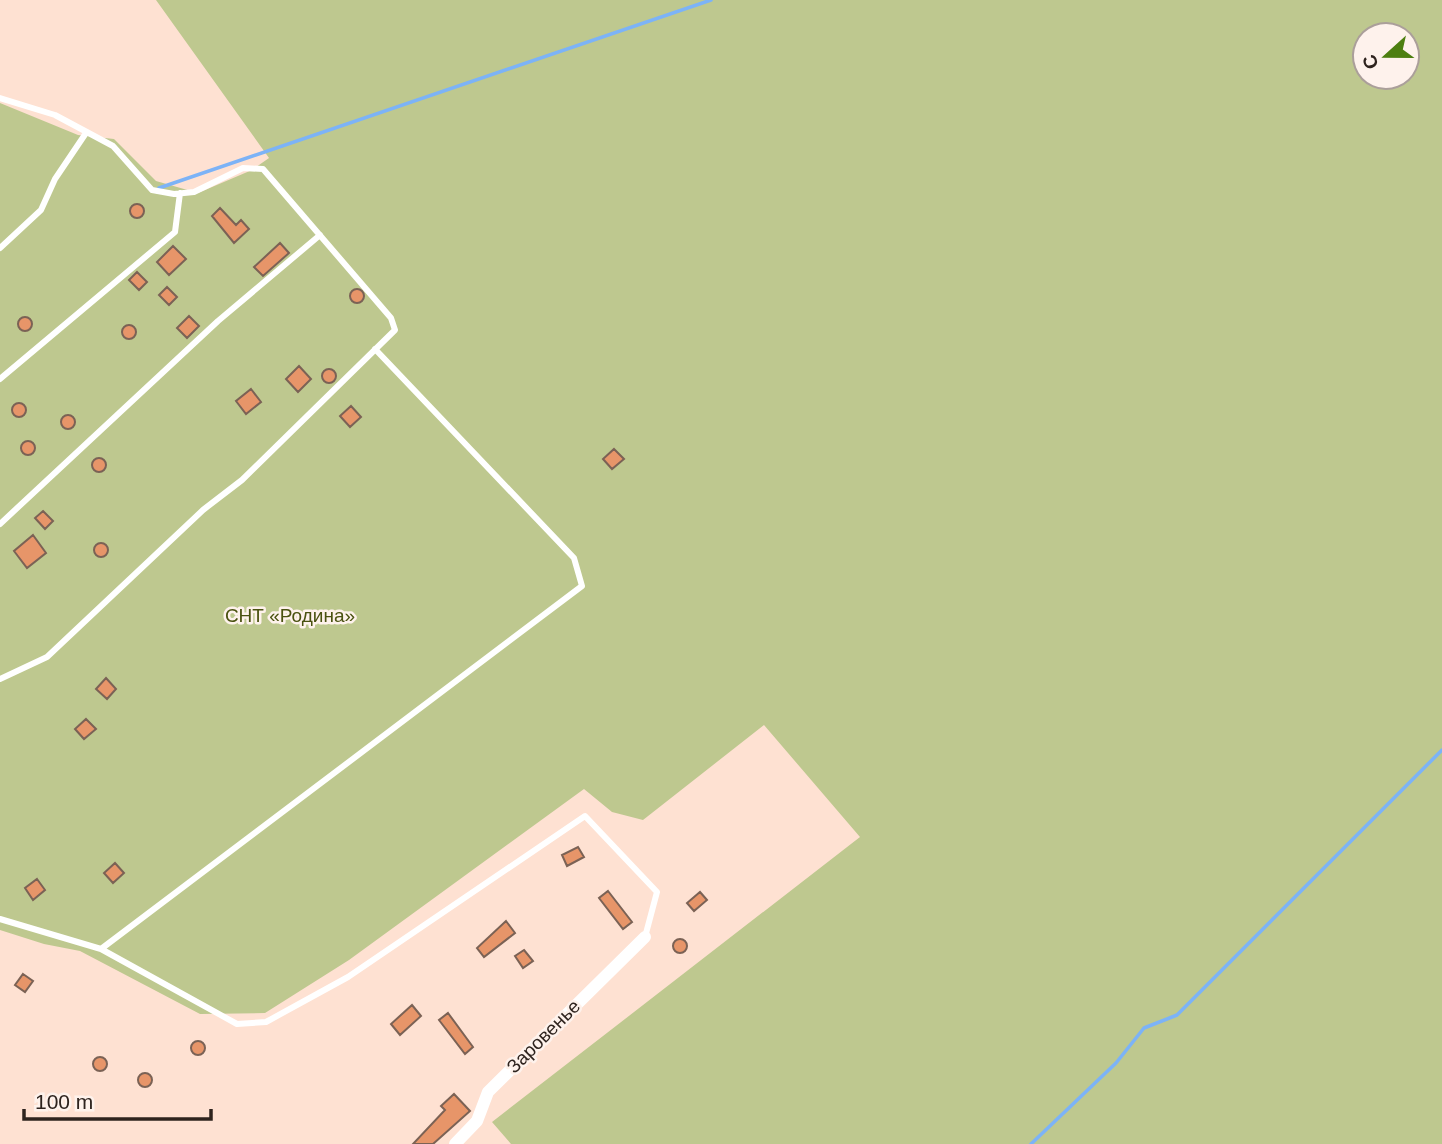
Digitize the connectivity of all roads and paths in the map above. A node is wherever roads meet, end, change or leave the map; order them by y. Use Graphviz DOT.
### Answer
graph roads {
  1 [pos="0,98"];
  2 [pos="86,133"];
  3 [pos="180,194"];
  4 [pos="320,235"];
  5 [pos="0,248"];
  6 [pos="375,349"];
  7 [pos="0,380"];
  8 [pos="0,524"];
  9 [pos="0,679"];
  10 [pos="0,919"];
  11 [pos="645,937"];
  12 [pos="101,949"];
  13 [pos="454,1144"];
  1 -- 2 [label="lane"];
  2 -- 3 [label="lane"];
  2 -- 5 [label="lane"];
  3 -- 4 [label="lane"];
  3 -- 7 [label="lane"];
  4 -- 6 [label="lane"];
  4 -- 8 [label="lane"];
  6 -- 9 [label="lane"];
  6 -- 12 [label="lane"];
  10 -- 12 [label="lane"];
  11 -- 12 [label="lane"];
  11 -- 13 [label="street, Заровенье"];
}
